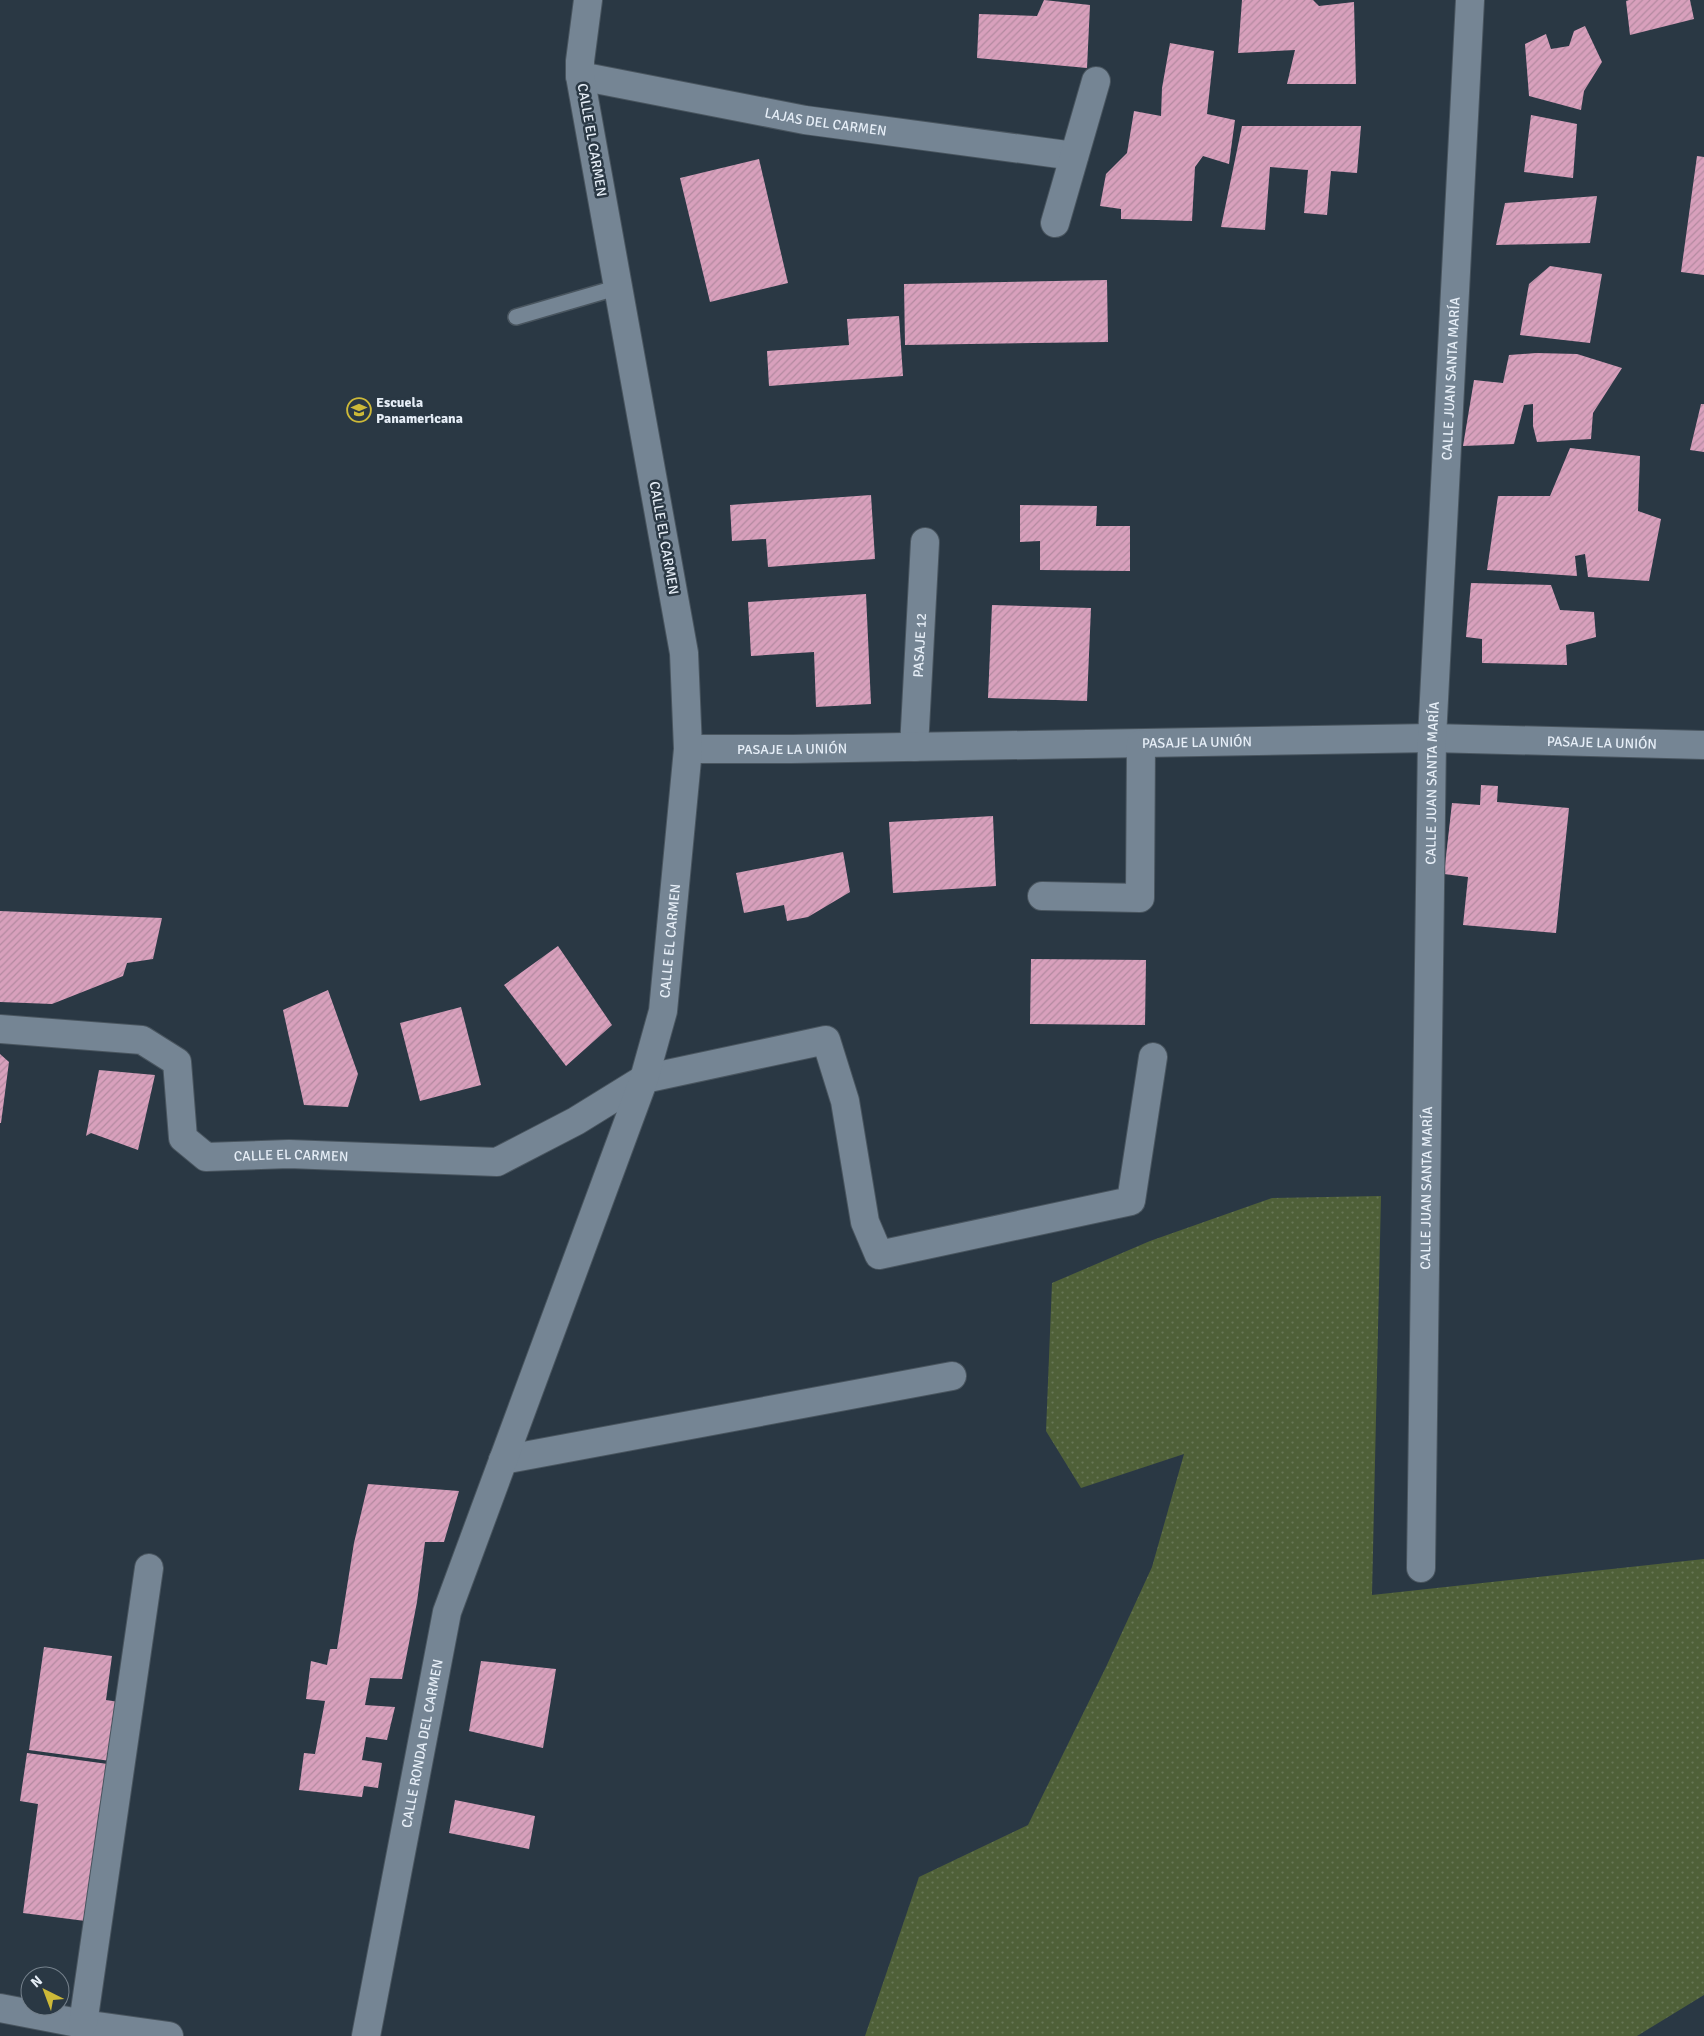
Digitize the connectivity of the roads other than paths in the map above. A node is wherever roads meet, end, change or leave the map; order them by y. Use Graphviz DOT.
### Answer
graph roads {
  1 [pos="588,0"];
  2 [pos="1470,0"];
  3 [pos="580,76"];
  4 [pos="1096,81"];
  5 [pos="1074,156"];
  6 [pos="1055,223"];
  7 [pos="619,287"];
  8 [pos="516,317"];
  9 [pos="925,542"];
  10 [pos="1432,738"];
  11 [pos="1141,744"];
  12 [pos="1704,745"];
  13 [pos="914,747"];
  14 [pos="688,749"];
  15 [pos="1042,896"];
  16 [pos="0,1029"];
  17 [pos="1152,1057"];
  18 [pos="644,1079"];
  19 [pos="952,1376"];
  20 [pos="504,1460"];
  21 [pos="149,1568"];
  22 [pos="1420,1568"];
  23 [pos="0,2008"];
  24 [pos="83,2024"];
  25 [pos="169,2036"];
  26 [pos="366,2036"];
  1 -- 3 [label="street, CALLE EL CARMEN"];
  2 -- 10 [label="street, CALLE JUAN SANTA MARÍA"];
  3 -- 5 [label="street, LAJAS DEL CARMEN"];
  3 -- 7 [label="street, CALLE EL CARMEN"];
  4 -- 5 [label="street"];
  5 -- 6 [label="street"];
  7 -- 8 [label="lane"];
  7 -- 14 [label="street, CALLE EL CARMEN"];
  9 -- 13 [label="street, PASAJE 12"];
  10 -- 11 [label="street, PASAJE LA UNIÓN"];
  10 -- 12 [label="street, PASAJE LA UNIÓN"];
  10 -- 22 [label="street, CALLE JUAN SANTA MARÍA"];
  11 -- 13 [label="street, PASAJE LA UNIÓN"];
  11 -- 15 [label="street"];
  13 -- 14 [label="street, PASAJE LA UNIÓN"];
  14 -- 18 [label="street, CALLE EL CARMEN"];
  16 -- 18 [label="street, CALLE EL CARMEN"];
  17 -- 18 [label="street"];
  18 -- 20 [label="street, CALLE EL CARMEN"];
  19 -- 20 [label="street"];
  20 -- 26 [label="street, CALLE RONDA DEL CARMEN"];
  21 -- 24 [label="street"];
  23 -- 24 [label="street"];
  24 -- 25 [label="street"];
}
